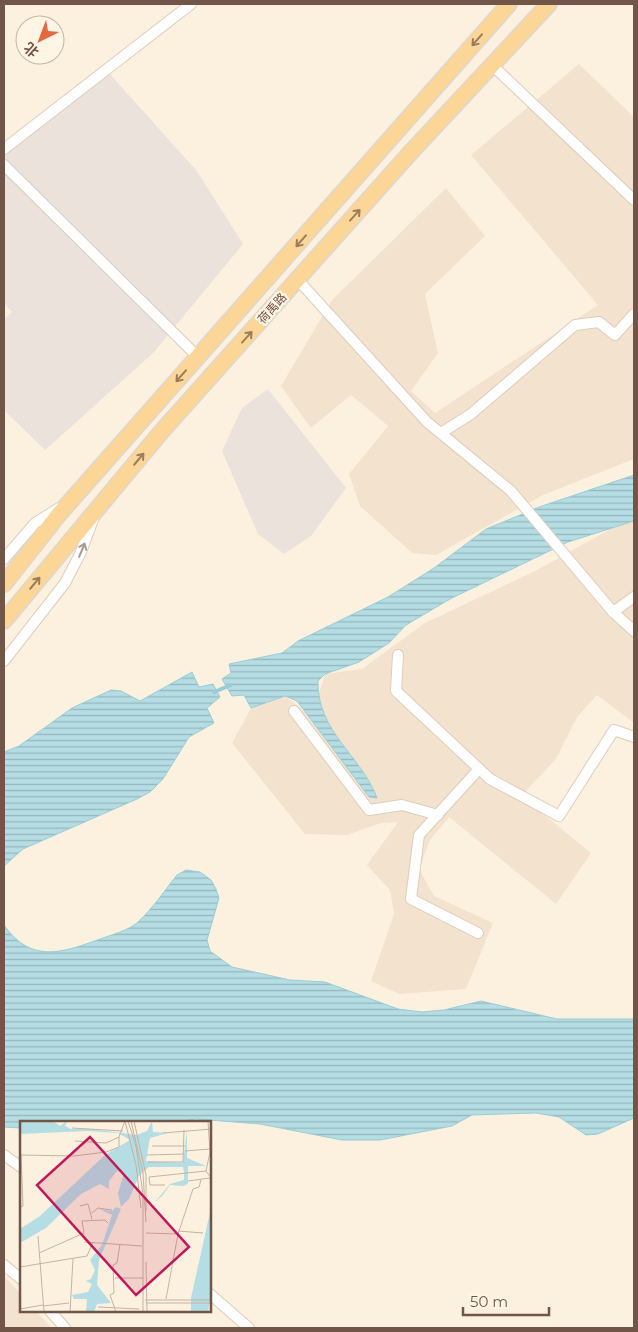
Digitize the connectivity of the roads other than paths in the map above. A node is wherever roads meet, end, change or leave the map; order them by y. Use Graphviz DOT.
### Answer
graph roads {
  1 [pos="190,4"];
  2 [pos="509,4"];
  3 [pos="550,4"];
  4 [pos="492,65"];
  5 [pos="4,149"];
  6 [pos="4,165"];
  7 [pos="634,200"];
  8 [pos="298,280"];
  9 [pos="634,314"];
  10 [pos="198,357"];
  11 [pos="440,433"];
  12 [pos="71,501"];
  13 [pos="97,509"];
  14 [pos="4,559"];
  15 [pos="4,584"];
  16 [pos="634,596"];
  17 [pos="612,612"];
  18 [pos="4,621"];
  19 [pos="634,631"];
  20 [pos="398,655"];
  21 [pos="4,661"];
  22 [pos="294,711"];
  23 [pos="634,737"];
  24 [pos="479,769"];
  25 [pos="438,814"];
  26 [pos="478,933"];
  27 [pos="4,1155"];
  28 [pos="20,1166"];
  29 [pos="4,1265"];
  30 [pos="20,1278"];
  31 [pos="211,1295"];
  32 [pos="51,1312"];
  33 [pos="65,1328"];
  34 [pos="249,1328"];
  1 -- 5 [label="street"];
  2 -- 10 [label="main road, 荷禹路, one-way"];
  3 -- 4 [label="main road, 荷禹路"];
  4 -- 7 [label="street"];
  8 -- 4 [label="main road, 荷禹路, one-way"];
  6 -- 10 [label="street"];
  8 -- 11 [label="street"];
  13 -- 8 [label="main road, 荷禹路, one-way"];
  9 -- 11 [label="street"];
  10 -- 12 [label="main road, 荷禹路, one-way"];
  11 -- 17 [label="street"];
  12 -- 14 [label="street"];
  12 -- 15 [label="main road, 荷禹路"];
  18 -- 13 [label="main road, 荷禹路, one-way"];
  21 -- 13 [label="street, one-way"];
  16 -- 17 [label="street"];
  17 -- 19 [label="street"];
  20 -- 24 [label="street"];
  22 -- 25 [label="street"];
  23 -- 24 [label="street"];
  24 -- 25 [label="street"];
  25 -- 26 [label="street"];
  27 -- 28 [label="street"];
  29 -- 30 [label="street"];
  31 -- 34 [label="street"];
  32 -- 33 [label="street"];
}
